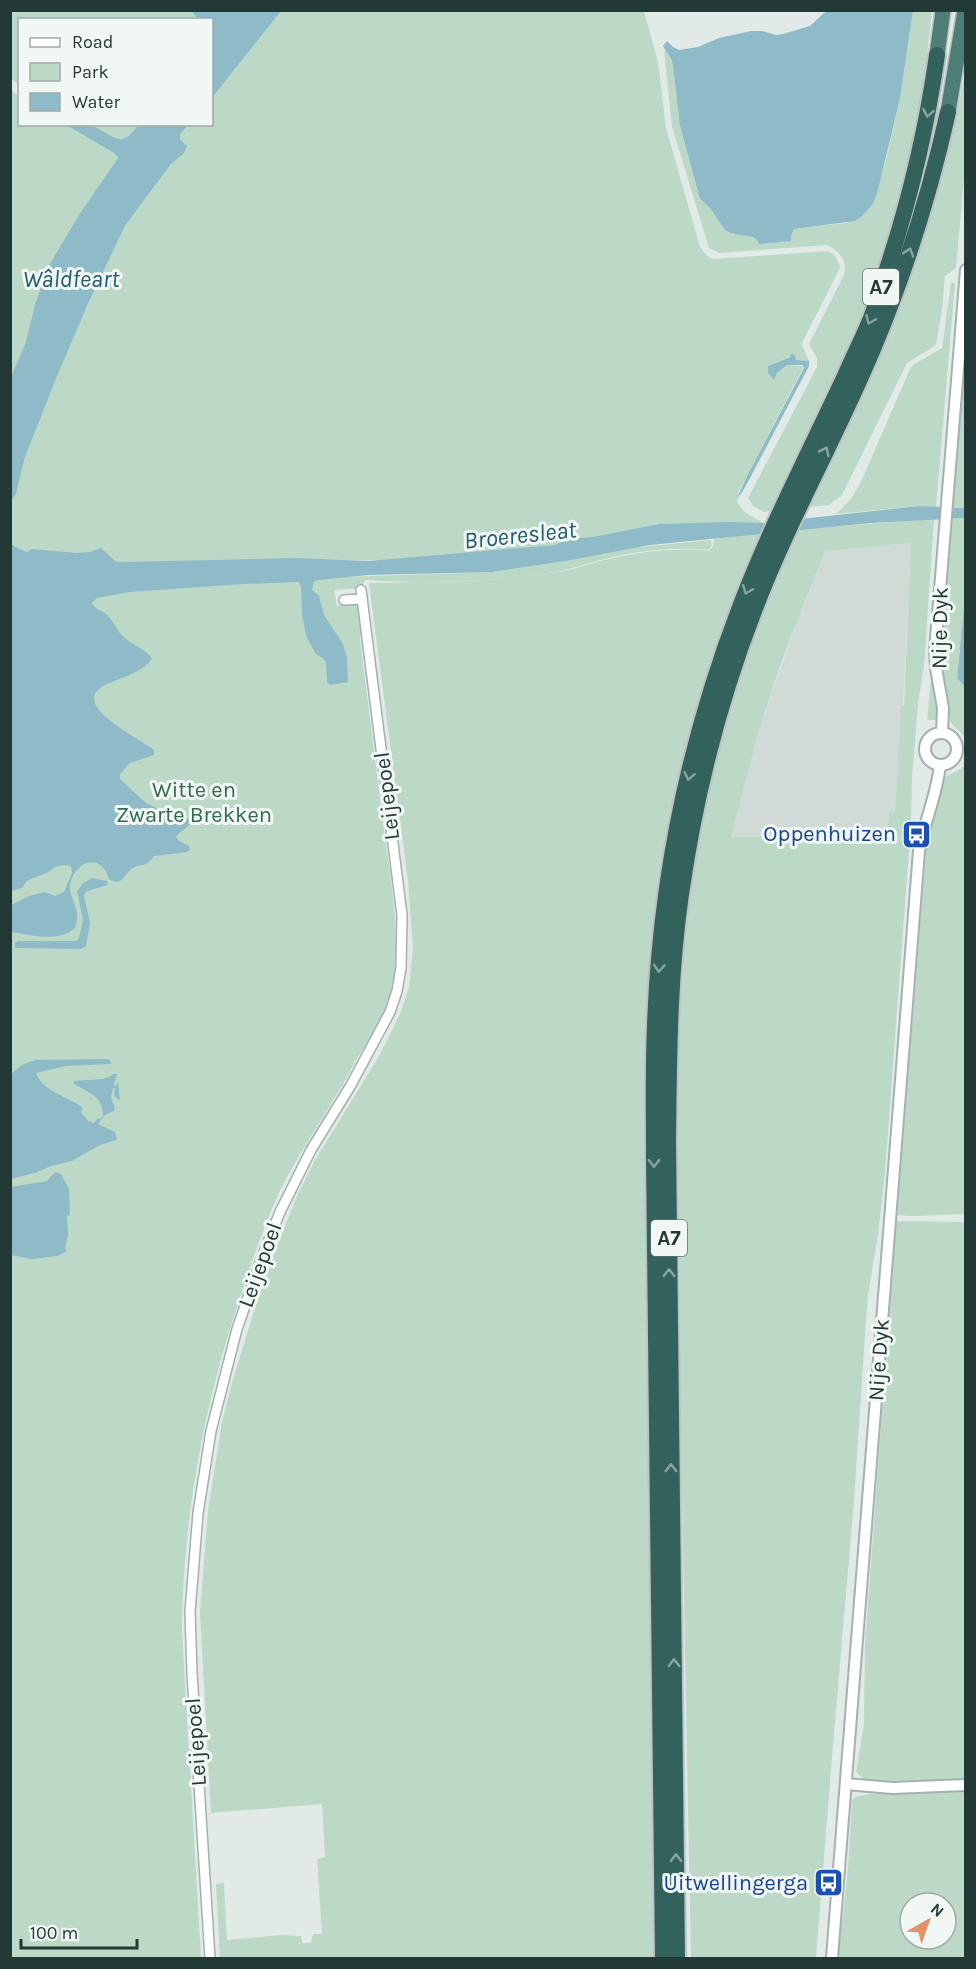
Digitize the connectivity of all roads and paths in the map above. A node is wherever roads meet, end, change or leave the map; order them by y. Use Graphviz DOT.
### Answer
graph roads {
  1 [pos="943,10"];
  2 [pos="964,10"];
  3 [pos="937,55"];
  4 [pos="948,112"];
  5 [pos="966,270"];
  6 [pos="792,505"];
  7 [pos="777,535"];
  8 [pos="344,600"];
  9 [pos="942,734"];
  10 [pos="961,749"];
  11 [pos="940,765"];
  12 [pos="846,1784"];
  13 [pos="966,1785"];
  14 [pos="210,1959"];
  15 [pos="663,1959"];
  16 [pos="677,1959"];
  17 [pos="832,1959"];
  1 -- 3 [label="highway"];
  2 -- 4 [label="highway"];
  3 -- 6 [label="highway, A7, one-way"];
  6 -- 4 [label="highway, A7, one-way"];
  5 -- 9 [label="street, Nije Dyk"];
  6 -- 7 [label="highway, A7"];
  7 -- 15 [label="highway, A7, one-way"];
  16 -- 7 [label="highway, A7, one-way"];
  8 -- 14 [label="street, Leijepoel"];
  9 -- 10 [label="street"];
  9 -- 11 [label="street"];
  10 -- 11 [label="street"];
  11 -- 12 [label="street, Nije Dyk"];
  12 -- 13 [label="street"];
  12 -- 17 [label="street, Nije Dyk"];
}
